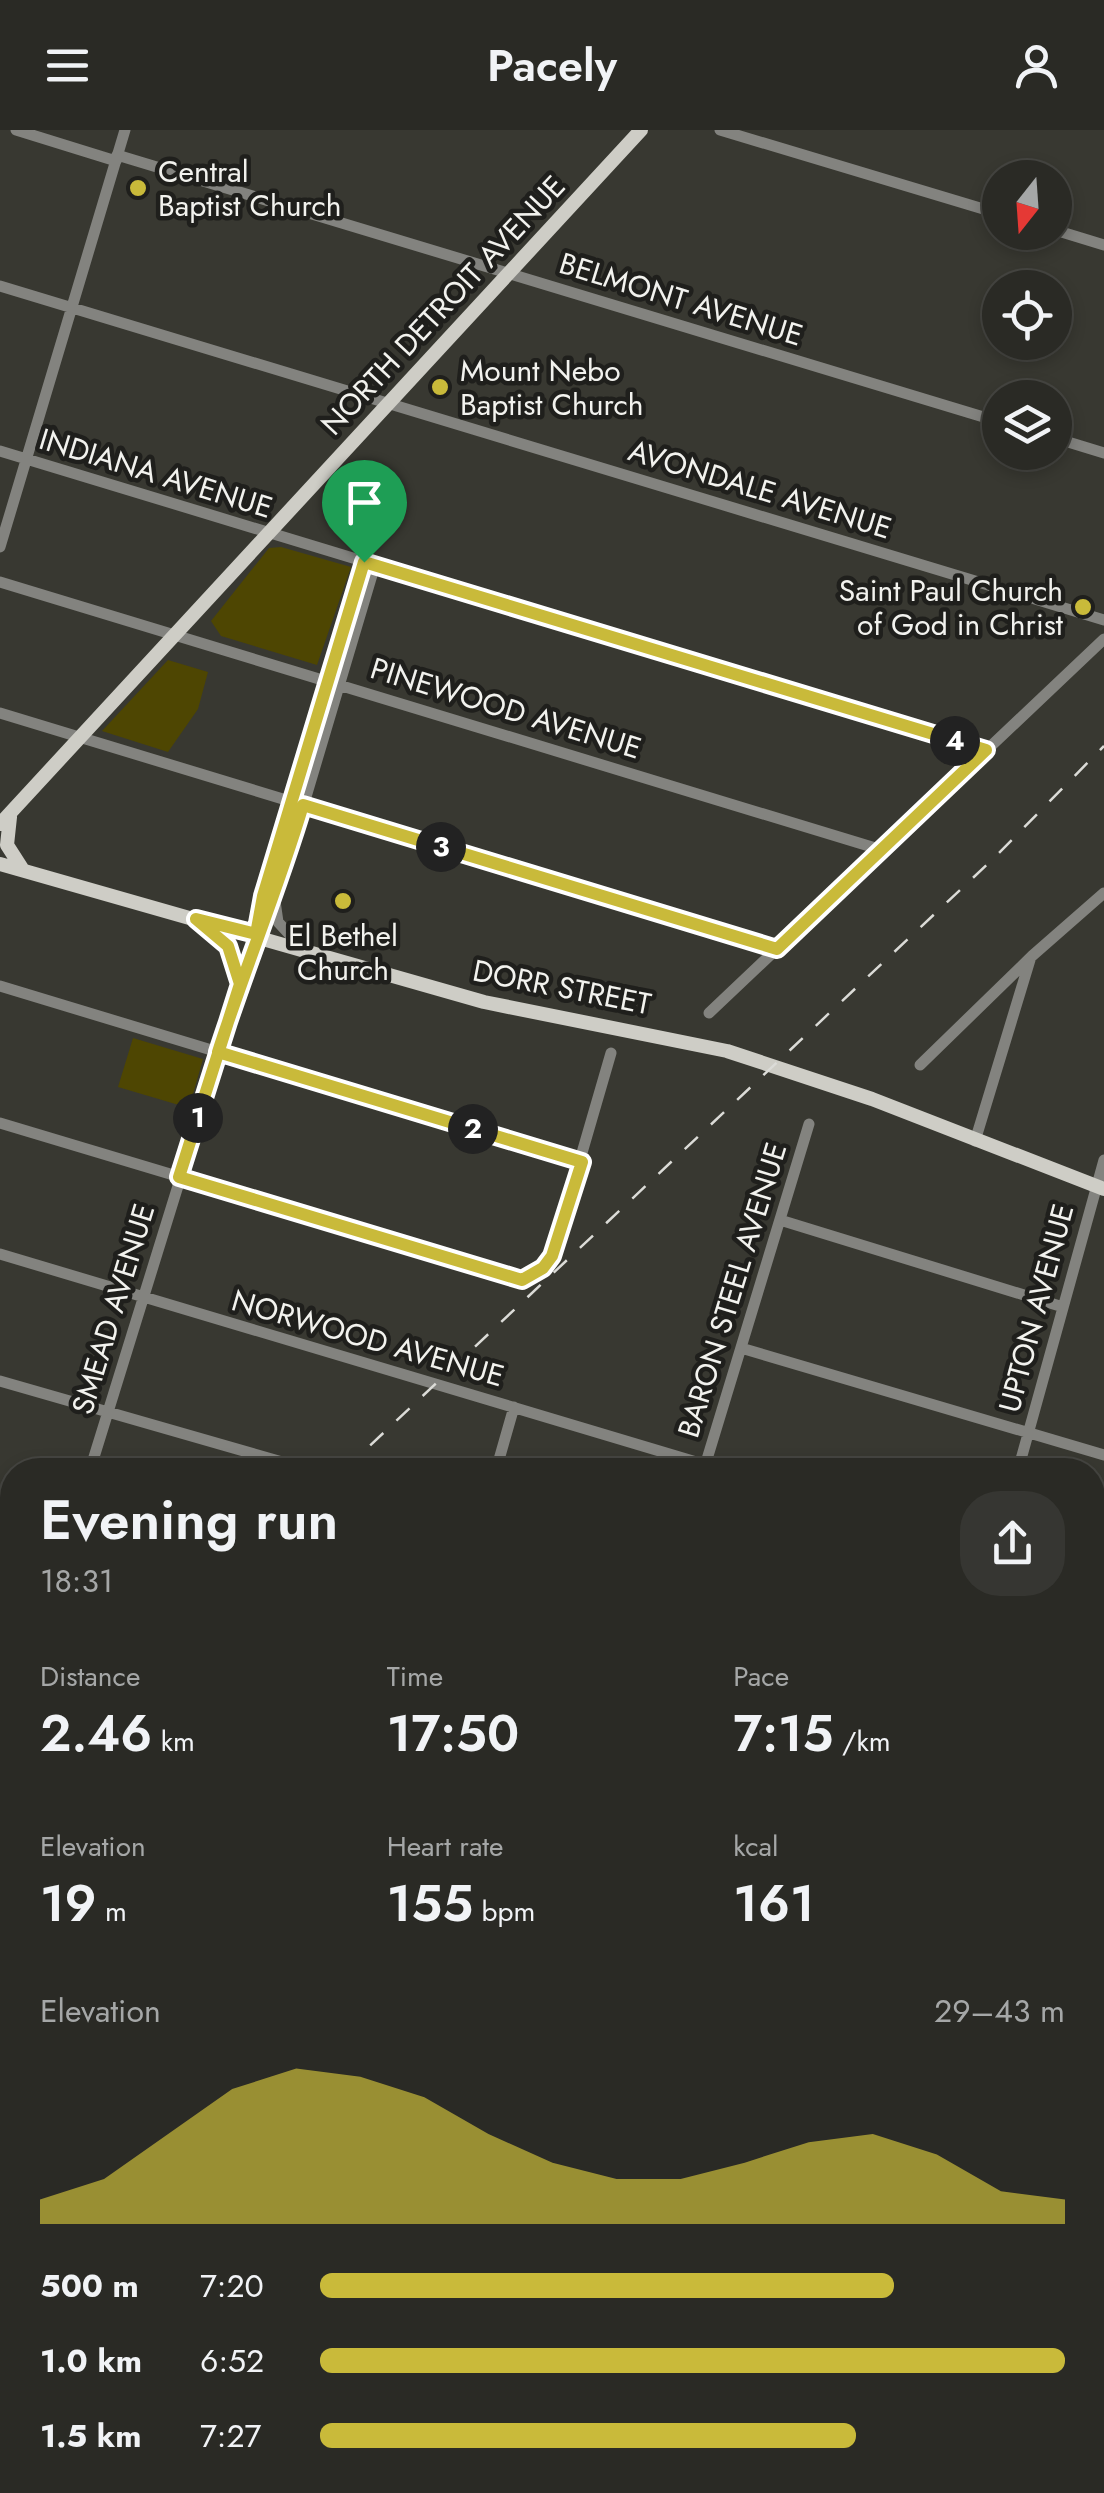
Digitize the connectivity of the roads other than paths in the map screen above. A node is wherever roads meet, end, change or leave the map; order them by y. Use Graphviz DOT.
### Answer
graph roads {
  1 [pos="16,130"];
  2 [pos="125,130"];
  3 [pos="642,130"];
  4 [pos="720,130"];
  5 [pos="116,158"];
  6 [pos="982,209"];
  7 [pos="1072,235"];
  8 [pos="1104,244"];
  9 [pos="510,274"];
  10 [pos="0,286"];
  11 [pos="72,307"];
  12 [pos="391,403"];
  13 [pos="982,417"];
  14 [pos="1072,443"];
  15 [pos="0,451"];
  16 [pos="1104,453"];
  17 [pos="26,459"];
  18 [pos="269,533"];
  19 [pos="0,547"];
  20 [pos="369,564"];
  21 [pos="0,582"];
  22 [pos="1104,620"];
  23 [pos="176,634"];
  24 [pos="1104,639"];
  25 [pos="334,682"];
  26 [pos="0,713"];
  27 [pos="82,738"];
  28 [pos="986,750"];
  29 [pos="297,803"];
  30 [pos="12,811"];
  31 [pos="0,824"];
  32 [pos="882,850"];
  33 [pos="0,864"];
  34 [pos="27,872"];
  35 [pos="0,876"];
  36 [pos="1104,892"];
  37 [pos="274,900"];
  38 [pos="196,919"];
  39 [pos="256,934"];
  40 [pos="300,948"];
  41 [pos="777,949"];
  42 [pos="1032,956"];
  43 [pos="240,984"];
  44 [pos="0,986"];
  45 [pos="709,1012"];
  46 [pos="218,1052"];
  47 [pos="611,1053"];
  48 [pos="920,1065"];
  49 [pos="0,1123"];
  50 [pos="809,1124"];
  51 [pos="975,1140"];
  52 [pos="1104,1160"];
  53 [pos="582,1162"];
  54 [pos="179,1177"];
  55 [pos="1101,1192"];
  56 [pos="780,1220"];
  57 [pos="0,1254"];
  58 [pos="142,1298"];
  59 [pos="1062,1306"];
  60 [pos="741,1348"];
  61 [pos="0,1381"];
  62 [pos="514,1407"];
  63 [pos="108,1413"];
  64 [pos="1028,1434"];
  65 [pos="1104,1455"];
  66 [pos="94,1458"];
  67 [pos="267,1458"];
  68 [pos="499,1458"];
  69 [pos="676,1458"];
  70 [pos="707,1458"];
  71 [pos="1021,1458"];
  1 -- 5 [label="street, BELMONT AVENUE"];
  2 -- 5 [label="street"];
  3 -- 9 [label="main road, NORTH DETROIT AVENUE"];
  4 -- 6 [label="street"];
  5 -- 9 [label="street, BELMONT AVENUE"];
  5 -- 11 [label="street"];
  7 -- 8 [label="street"];
  9 -- 12 [label="main road, NORTH DETROIT AVENUE"];
  9 -- 13 [label="street, BELMONT AVENUE"];
  10 -- 11 [label="street, AVONDALE AVENUE"];
  11 -- 12 [label="street, AVONDALE AVENUE"];
  11 -- 17 [label="street"];
  12 -- 18 [label="main road, NORTH DETROIT AVENUE"];
  12 -- 22 [label="street, AVONDALE AVENUE"];
  14 -- 16 [label="street"];
  15 -- 17 [label="street, INDIANA AVENUE"];
  17 -- 18 [label="street, INDIANA AVENUE"];
  17 -- 19 [label="street"];
  18 -- 20 [label="street, INDIANA AVENUE"];
  18 -- 23 [label="main road, NORTH DETROIT AVENUE"];
  20 -- 25 [label="street, SMEAD AVENUE"];
  20 -- 28 [label="street, INDIANA AVENUE"];
  21 -- 23 [label="street, PINEWOOD AVENUE"];
  23 -- 25 [label="street, PINEWOOD AVENUE"];
  23 -- 27 [label="main road, NORTH DETROIT AVENUE"];
  24 -- 28 [label="street"];
  25 -- 29 [label="street, SMEAD AVENUE"];
  25 -- 32 [label="street, PINEWOOD AVENUE"];
  26 -- 27 [label="street"];
  27 -- 29 [label="street"];
  27 -- 30 [label="main road, NORTH DETROIT AVENUE"];
  28 -- 32 [label="street"];
  29 -- 37 [label="street, SMEAD AVENUE"];
  29 -- 39 [label="street, SMEAD AVENUE"];
  29 -- 41 [label="street"];
  30 -- 31 [label="main road, NORTH DETROIT AVENUE"];
  30 -- 34 [label="main road"];
  32 -- 41 [label="street"];
  33 -- 34 [label="main road, DORR STREET"];
  34 -- 35 [label="main road"];
  34 -- 38 [label="main road, DORR STREET"];
  36 -- 42 [label="street"];
  37 -- 39 [label="street, SMEAD AVENUE"];
  37 -- 40 [label="street"];
  38 -- 39 [label="main road, DORR STREET"];
  38 -- 43 [label="street"];
  39 -- 40 [label="main road, DORR STREET"];
  39 -- 43 [label="street, SMEAD AVENUE"];
  40 -- 51 [label="main road, DORR STREET"];
  41 -- 45 [label="street"];
  42 -- 48 [label="street"];
  42 -- 51 [label="street"];
  43 -- 46 [label="street, SMEAD AVENUE"];
  44 -- 46 [label="street"];
  46 -- 53 [label="street"];
  46 -- 54 [label="street, SMEAD AVENUE"];
  47 -- 53 [label="street"];
  49 -- 54 [label="street"];
  50 -- 56 [label="street, BARON STEEL AVENUE"];
  51 -- 55 [label="main road, DORR STREET"];
  52 -- 55 [label="street, UPTON AVENUE"];
  53 -- 54 [label="street"];
  54 -- 58 [label="street, SMEAD AVENUE"];
  55 -- 59 [label="street, UPTON AVENUE"];
  56 -- 59 [label="street"];
  56 -- 60 [label="street, BARON STEEL AVENUE"];
  57 -- 58 [label="street, NORWOOD AVENUE"];
  58 -- 62 [label="street, NORWOOD AVENUE"];
  58 -- 63 [label="street, SMEAD AVENUE"];
  59 -- 64 [label="street, UPTON AVENUE"];
  60 -- 64 [label="street"];
  60 -- 70 [label="street, BARON STEEL AVENUE"];
  61 -- 63 [label="street"];
  62 -- 68 [label="street"];
  62 -- 69 [label="street, NORWOOD AVENUE"];
  63 -- 66 [label="street, SMEAD AVENUE"];
  63 -- 67 [label="street"];
  64 -- 65 [label="street"];
  64 -- 71 [label="street, UPTON AVENUE"];
}
